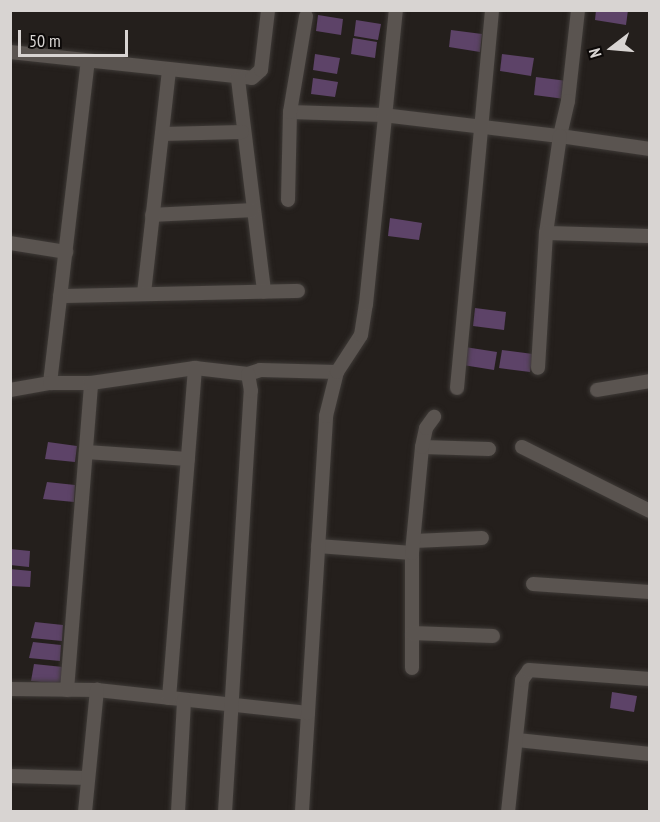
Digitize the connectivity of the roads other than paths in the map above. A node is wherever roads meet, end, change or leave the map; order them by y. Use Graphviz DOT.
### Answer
graph roads {
  1 [pos="268,10"];
  2 [pos="396,10"];
  3 [pos="492,10"];
  4 [pos="578,10"];
  5 [pos="306,16"];
  6 [pos="10,52"];
  7 [pos="88,61"];
  8 [pos="169,69"];
  9 [pos="238,79"];
  10 [pos="290,112"];
  11 [pos="383,116"];
  12 [pos="480,127"];
  13 [pos="242,132"];
  14 [pos="162,134"];
  15 [pos="560,136"];
  16 [pos="650,149"];
  17 [pos="288,200"];
  18 [pos="253,210"];
  19 [pos="152,215"];
  20 [pos="546,233"];
  21 [pos="650,236"];
  22 [pos="10,243"];
  23 [pos="66,252"];
  24 [pos="264,291"];
  25 [pos="298,291"];
  26 [pos="144,292"];
  27 [pos="60,296"];
  28 [pos="195,368"];
  29 [pos="538,368"];
  30 [pos="337,372"];
  31 [pos="248,374"];
  32 [pos="650,381"];
  33 [pos="50,383"];
  34 [pos="91,384"];
  35 [pos="457,388"];
  36 [pos="10,390"];
  37 [pos="597,390"];
  38 [pos="434,417"];
  39 [pos="422,447"];
  40 [pos="522,447"];
  41 [pos="489,449"];
  42 [pos="86,452"];
  43 [pos="188,459"];
  44 [pos="650,511"];
  45 [pos="482,538"];
  46 [pos="318,546"];
  47 [pos="413,547"];
  48 [pos="533,584"];
  49 [pos="650,592"];
  50 [pos="412,633"];
  51 [pos="493,636"];
  52 [pos="412,668"];
  53 [pos="650,679"];
  54 [pos="10,688"];
  55 [pos="67,690"];
  56 [pos="97,690"];
  57 [pos="169,698"];
  58 [pos="184,700"];
  59 [pos="232,705"];
  60 [pos="308,713"];
  61 [pos="517,740"];
  62 [pos="650,754"];
  63 [pos="10,776"];
  64 [pos="88,778"];
  65 [pos="85,812"];
  66 [pos="178,812"];
  67 [pos="225,812"];
  68 [pos="302,812"];
  69 [pos="508,812"];
  1 -- 9 [label="street"];
  2 -- 11 [label="street"];
  3 -- 12 [label="street"];
  4 -- 15 [label="street"];
  5 -- 10 [label="street"];
  6 -- 7 [label="street"];
  7 -- 8 [label="street"];
  7 -- 23 [label="street"];
  8 -- 9 [label="street"];
  8 -- 14 [label="street"];
  9 -- 13 [label="street"];
  10 -- 11 [label="street"];
  10 -- 17 [label="street"];
  11 -- 12 [label="street"];
  11 -- 30 [label="street"];
  12 -- 15 [label="street"];
  12 -- 35 [label="street"];
  13 -- 14 [label="street"];
  13 -- 18 [label="street"];
  14 -- 19 [label="street"];
  15 -- 16 [label="street"];
  15 -- 20 [label="street"];
  18 -- 19 [label="street"];
  18 -- 24 [label="street"];
  19 -- 26 [label="street"];
  20 -- 21 [label="street"];
  20 -- 29 [label="street"];
  22 -- 23 [label="street"];
  23 -- 27 [label="street"];
  24 -- 25 [label="street"];
  24 -- 26 [label="street"];
  26 -- 27 [label="street"];
  27 -- 33 [label="street"];
  28 -- 31 [label="street"];
  28 -- 34 [label="street"];
  28 -- 43 [label="street"];
  30 -- 31 [label="street"];
  30 -- 46 [label="street"];
  31 -- 59 [label="street"];
  32 -- 37 [label="street"];
  33 -- 34 [label="street"];
  33 -- 36 [label="street"];
  34 -- 42 [label="street"];
  38 -- 39 [label="street"];
  39 -- 41 [label="street"];
  39 -- 47 [label="street"];
  40 -- 44 [label="street"];
  42 -- 43 [label="street"];
  42 -- 55 [label="street"];
  43 -- 57 [label="street"];
  45 -- 47 [label="street"];
  46 -- 47 [label="street"];
  46 -- 60 [label="street"];
  47 -- 50 [label="street"];
  48 -- 49 [label="street"];
  50 -- 51 [label="street"];
  50 -- 52 [label="street"];
  53 -- 61 [label="street"];
  54 -- 55 [label="street"];
  55 -- 56 [label="street"];
  56 -- 57 [label="street"];
  56 -- 64 [label="street"];
  57 -- 58 [label="street"];
  58 -- 59 [label="street"];
  58 -- 66 [label="street"];
  59 -- 60 [label="street"];
  59 -- 67 [label="street"];
  60 -- 68 [label="street"];
  61 -- 62 [label="street"];
  61 -- 69 [label="street"];
  63 -- 64 [label="street"];
  64 -- 65 [label="street"];
}
